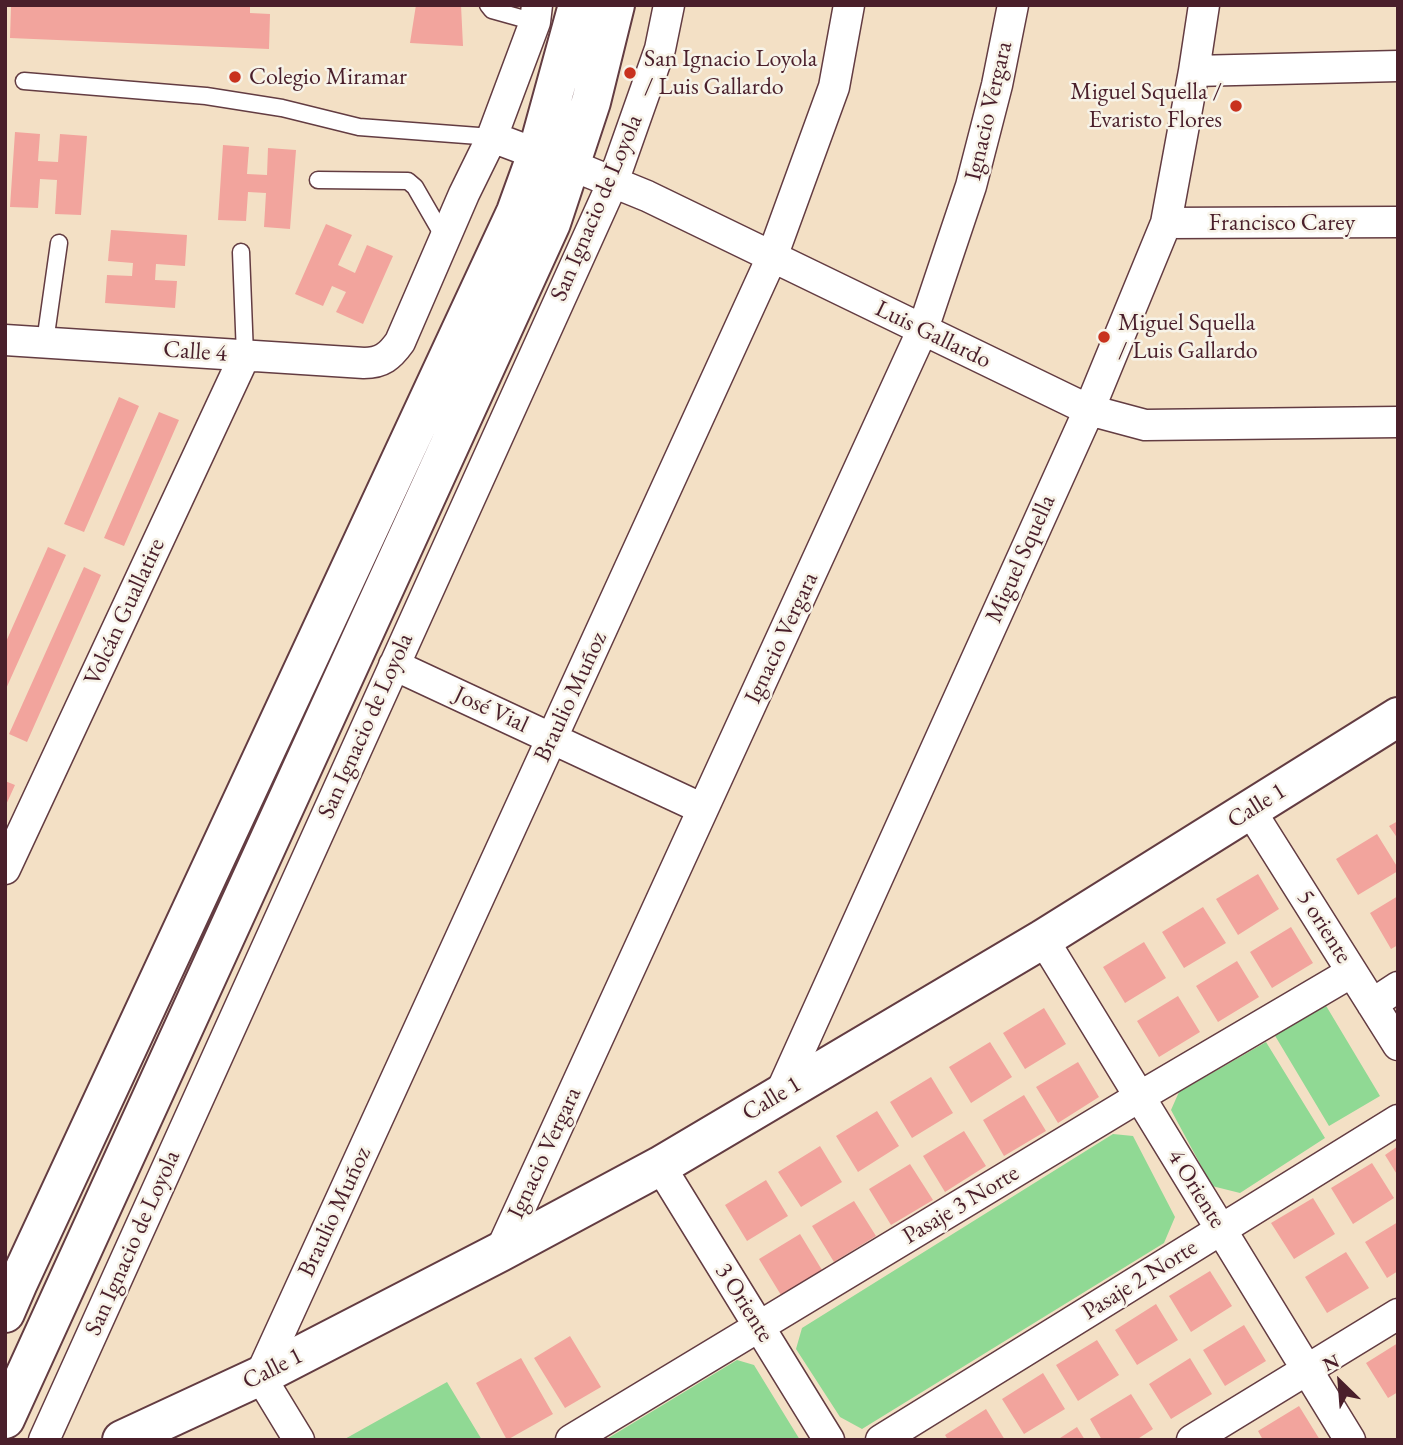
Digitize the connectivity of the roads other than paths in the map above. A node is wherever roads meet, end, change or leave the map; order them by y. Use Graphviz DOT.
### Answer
graph roads {
  1 [pos="488,5"];
  2 [pos="578,5"];
  3 [pos="615,5"];
  4 [pos="669,5"];
  5 [pos="849,5"];
  6 [pos="1013,5"];
  7 [pos="1203,5"];
  8 [pos="536,14"];
  9 [pos="1398,66"];
  10 [pos="1194,71"];
  11 [pos="24,81"];
  12 [pos="492,137"];
  13 [pos="554,159"];
  14 [pos="318,180"];
  15 [pos="613,182"];
  16 [pos="1398,222"];
  17 [pos="1166,223"];
  18 [pos="445,239"];
  19 [pos="59,243"];
  20 [pos="241,252"];
  21 [pos="772,257"];
  22 [pos="923,330"];
  23 [pos="5,340"];
  24 [pos="45,342"];
  25 [pos="245,355"];
  26 [pos="1088,410"];
  27 [pos="1398,422"];
  28 [pos="394,665"];
  29 [pos="1398,717"];
  30 [pos="552,739"];
  31 [pos="703,809"];
  32 [pos="1250,810"];
  33 [pos="5,869"];
  34 [pos="1043,939"];
  35 [pos="1352,972"];
  36 [pos="1398,988"];
  37 [pos="1372,1004"];
  38 [pos="1398,1045"];
  39 [pos="780,1094"];
  40 [pos="1139,1097"];
  41 [pos="1398,1120"];
  42 [pos="660,1166"];
  43 [pos="1221,1230"];
  44 [pos="499,1252"];
  45 [pos="5,1313"];
  46 [pos="1398,1314"];
  47 [pos="760,1327"];
  48 [pos="1307,1370"];
  49 [pos="260,1376"];
  50 [pos="5,1419"];
  51 [pos="44,1440"];
  52 [pos="122,1440"];
  53 [pos="299,1440"];
  54 [pos="571,1440"];
  55 [pos="829,1440"];
  56 [pos="881,1440"];
  57 [pos="1192,1440"];
  58 [pos="1350,1440"];
  1 -- 8 [label="lane"];
  2 -- 13 [label="main road, San Ignacio de Loyola"];
  3 -- 13 [label="main road, San Ignacio de Loyola"];
  4 -- 15 [label="street, San Ignacio de Loyola"];
  5 -- 21 [label="street, Braulio Muñoz"];
  6 -- 22 [label="street, Ignacio Vergara"];
  7 -- 10 [label="street, Miguel Squella"];
  8 -- 12 [label="street"];
  9 -- 10 [label="street"];
  10 -- 17 [label="street, Miguel Squella"];
  11 -- 12 [label="lane"];
  12 -- 13 [label="street, Luis Gallardo"];
  12 -- 18 [label="street"];
  13 -- 15 [label="street, Luis Gallardo"];
  13 -- 45 [label="main road, San Ignacio de Loyola"];
  13 -- 50 [label="main road, San Ignacio de Loyola"];
  14 -- 18 [label="lane"];
  15 -- 21 [label="street, Luis Gallardo"];
  15 -- 28 [label="street, San Ignacio de Loyola"];
  16 -- 17 [label="street, Francisco Carey"];
  17 -- 26 [label="street, Miguel Squella"];
  18 -- 25 [label="street, Calle 4"];
  19 -- 24 [label="lane"];
  20 -- 25 [label="lane"];
  21 -- 22 [label="street, Luis Gallardo"];
  21 -- 30 [label="street, Braulio Muñoz"];
  22 -- 26 [label="street, Luis Gallardo"];
  22 -- 31 [label="street, Ignacio Vergara"];
  23 -- 24 [label="street, Calle 4"];
  24 -- 25 [label="street, Calle 4"];
  25 -- 33 [label="street, Volcán Guallatire"];
  26 -- 27 [label="street, Luis Gallardo"];
  26 -- 39 [label="street, Miguel Squella"];
  28 -- 30 [label="street, José Vial"];
  28 -- 51 [label="street, San Ignacio de Loyola"];
  29 -- 32 [label="main road, Calle 1"];
  30 -- 31 [label="street, José Vial"];
  30 -- 49 [label="street, Braulio Muñoz"];
  31 -- 44 [label="street, Ignacio Vergara"];
  32 -- 34 [label="main road, Calle 1"];
  32 -- 35 [label="street, 5 oriente"];
  34 -- 39 [label="main road, Calle 1"];
  34 -- 40 [label="street, 4 Oriente"];
  35 -- 37 [label="street, 5 oriente"];
  35 -- 40 [label="street, Pasaje 3 Norte"];
  36 -- 37 [label="street"];
  37 -- 38 [label="street, 5 oriente"];
  39 -- 42 [label="main road, Calle 1"];
  40 -- 43 [label="street, 4 Oriente"];
  40 -- 47 [label="street, Pasaje 3 Norte"];
  41 -- 43 [label="street, Pasaje 2 Norte"];
  42 -- 44 [label="main road, Calle 1"];
  42 -- 47 [label="street, 3 Oriente"];
  43 -- 48 [label="street, 4 Oriente"];
  43 -- 56 [label="street, Pasaje 2 Norte"];
  44 -- 49 [label="main road, Calle 1"];
  46 -- 48 [label="street"];
  47 -- 54 [label="street, Pasaje 3 Norte"];
  47 -- 55 [label="street, 3 Oriente"];
  48 -- 57 [label="street"];
  48 -- 58 [label="street, 4 Oriente"];
  49 -- 52 [label="main road, Calle 1"];
  49 -- 53 [label="street"];
}
